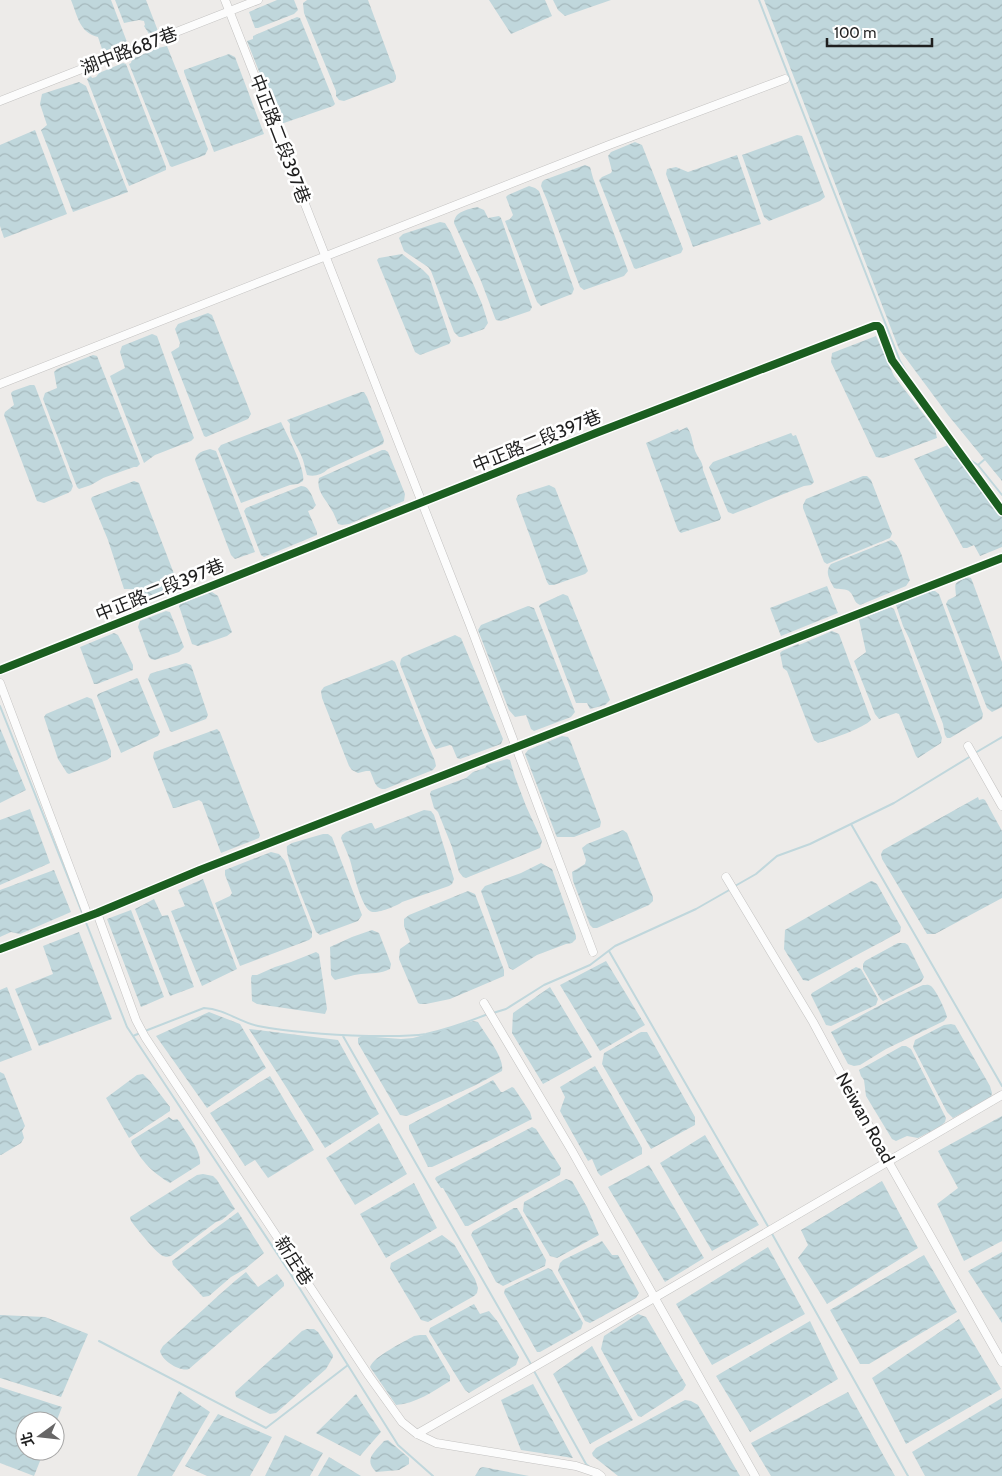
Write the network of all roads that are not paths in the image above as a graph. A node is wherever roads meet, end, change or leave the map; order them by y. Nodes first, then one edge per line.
1 (225, 0) edge
2 (258, 0) edge
3 (230, 12) junction
4 (785, 79) dead end
5 (0, 101) edge
6 (325, 256) junction
7 (0, 384) edge
8 (422, 502) junction
9 (1002, 511) edge
10 (1002, 558) edge
11 (0, 670) edge
12 (0, 683) edge
13 (968, 746) dead end
14 (516, 747) junction
15 (1002, 806) edge
16 (726, 877) dead end
17 (97, 913) junction
18 (88, 916) junction
19 (0, 950) edge
20 (593, 952) dead end
21 (484, 1003) dead end
22 (1002, 1095) edge
23 (888, 1160) junction
24 (654, 1298) junction
25 (1002, 1362) edge
26 (417, 1434) junction
27 (601, 1476) edge
28 (755, 1476) edge

1 - 3 street, 中正路二段397巷
2 - 3 street, 湖中路687巷
3 - 5 street, 湖中路687巷
3 - 6 street, 中正路二段397巷
4 - 6 street
6 - 7 street
6 - 8 street, 中正路二段397巷
8 - 9 street, 中正路二段397巷
8 - 11 street, 中正路二段397巷
8 - 14 street, 中正路二段397巷
10 - 14 street
12 - 18 street
13 - 15 street
14 - 17 street
14 - 20 street, 中正路二段397巷
16 - 23 street, Neiwan Road
17 - 18 street
17 - 26 street, 新庄巷
18 - 19 street
21 - 24 street
22 - 23 street
23 - 24 street
23 - 25 street, Neiwan Road
24 - 26 street
24 - 28 street
26 - 27 street, 新庄巷

